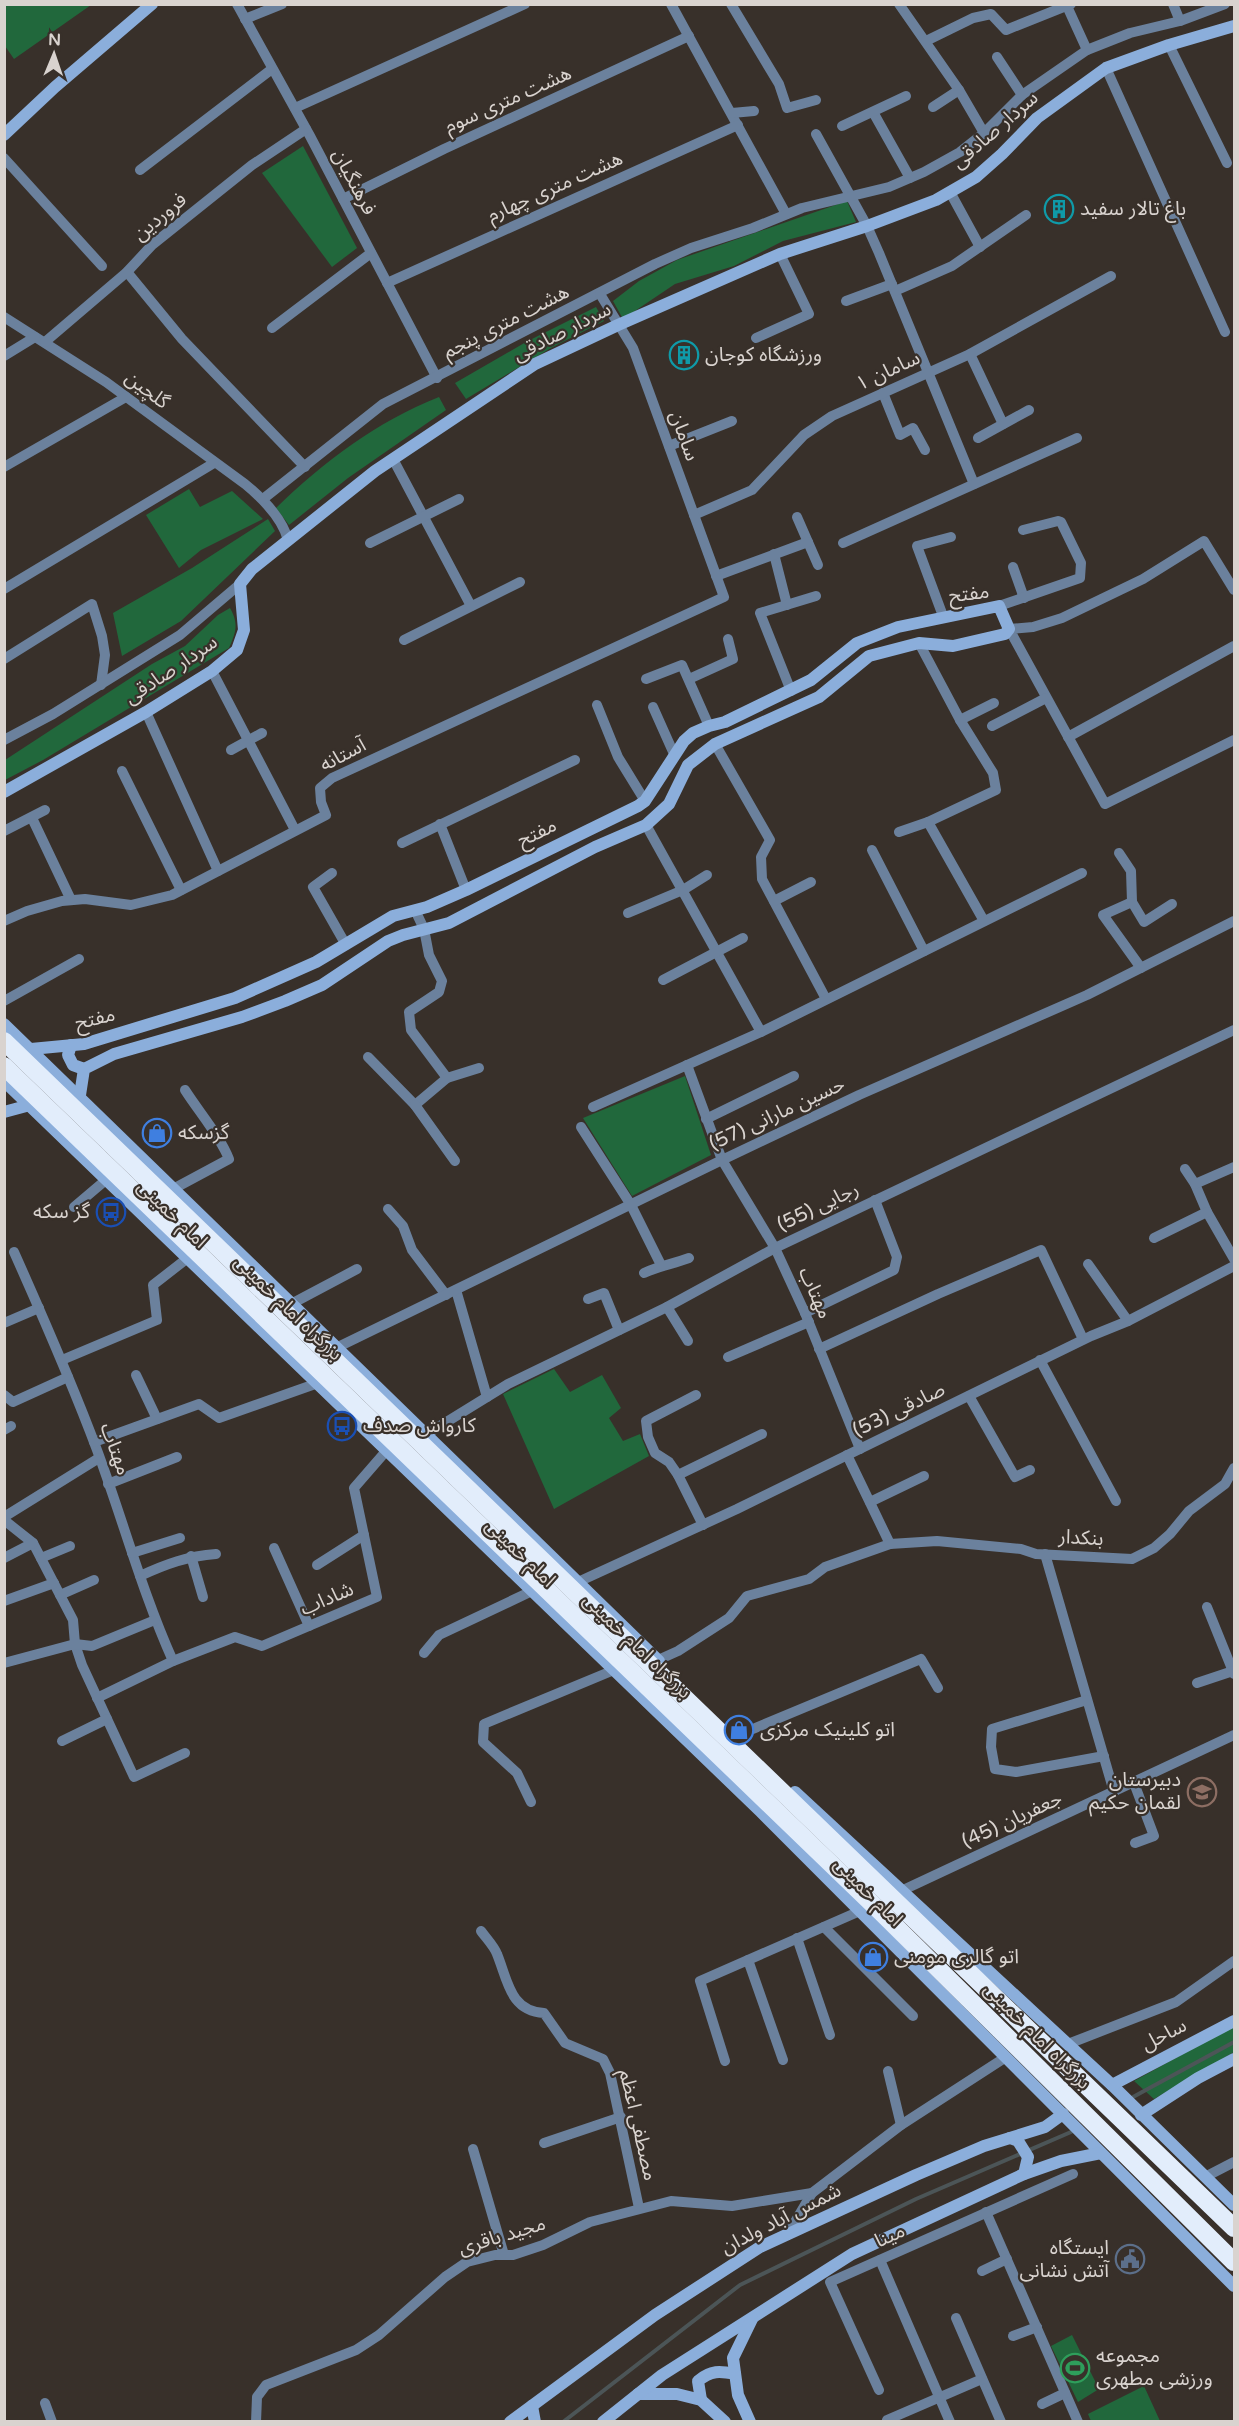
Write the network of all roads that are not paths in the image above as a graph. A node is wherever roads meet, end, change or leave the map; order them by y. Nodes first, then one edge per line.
1 (152, 4) edge
2 (237, 4) edge
3 (282, 4) edge
4 (525, 4) edge
5 (671, 4) edge
6 (899, 4) edge
7 (1173, 4) edge
8 (1225, 4) edge
9 (732, 5) edge
10 (1068, 5) edge
11 (245, 19) junction
12 (1180, 21) junction
13 (1234, 27) edge
14 (689, 36) junction
15 (926, 41) junction
16 (1169, 45) junction
17 (1087, 50) junction
18 (997, 57) dead end
19 (1106, 68) junction
20 (272, 69) junction
21 (959, 90) junction
22 (1022, 95) junction
23 (906, 96) dead end
24 (816, 100) dead end
25 (933, 107) dead end
26 (295, 108) junction
27 (754, 111) dead end
28 (873, 112) junction
29 (732, 113) junction
30 (738, 124) junction
31 (842, 126) dead end
32 (306, 129) junction
33 (984, 133) junction
34 (816, 134) dead end
35 (4, 135) edge
36 (4, 158) edge
37 (1227, 164) dead end
38 (140, 170) dead end
39 (910, 178) junction
40 (950, 192) junction
41 (849, 196) junction
42 (343, 199) junction
43 (786, 214) junction
44 (1026, 215) dead end
45 (867, 226) junction
46 (980, 247) junction
47 (371, 253) junction
48 (780, 254) junction
49 (102, 266) dead end
50 (127, 272) junction
51 (1111, 276) dead end
52 (387, 283) junction
53 (893, 287) junction
54 (600, 294) junction
55 (846, 302) dead end
56 (4, 317) edge
57 (618, 325) junction
58 (272, 328) dead end
59 (1226, 332) dead end
60 (34, 337) junction
61 (756, 338) dead end
62 (45, 342) junction
63 (970, 354) junction
64 (4, 356) edge
65 (927, 372) junction
66 (436, 378) junction
67 (883, 393) junction
68 (126, 397) junction
69 (1029, 410) dead end
70 (732, 421) dead end
71 (1003, 424) junction
72 (978, 438) dead end
73 (1077, 438) dead end
74 (669, 446) junction
75 (925, 450) dead end
76 (393, 459) junction
77 (214, 463) junction
78 (4, 467) edge
79 (305, 467) junction
80 (974, 484) junction
81 (263, 499) junction
82 (459, 499) dead end
83 (694, 515) junction
84 (424, 517) junction
85 (797, 518) dead end
86 (1023, 530) dead end
87 (951, 537) dead end
88 (288, 540) junction
89 (808, 542) junction
90 (370, 543) dead end
91 (843, 543) dead end
92 (774, 555) junction
93 (818, 564) dead end
94 (1013, 567) dead end
95 (716, 576) junction
96 (520, 582) dead end
97 (240, 584) junction
98 (4, 589) edge
99 (1234, 590) edge
100 (816, 596) dead end
101 (724, 597) joint
102 (1023, 598) junction
103 (787, 605) junction
104 (471, 606) junction
105 (999, 606) junction
106 (943, 616) junction
107 (1010, 629) junction
108 (728, 639) dead end
109 (404, 640) dead end
110 (919, 643) junction
111 (1234, 646) edge
112 (4, 659) edge
113 (212, 671) junction
114 (646, 679) dead end
115 (688, 680) junction
116 (101, 685) junction
117 (791, 691) junction
118 (1046, 698) junction
119 (994, 703) dead end
120 (597, 705) dead end
121 (653, 707) dead end
122 (146, 712) junction
123 (960, 720) junction
124 (709, 726) junction
125 (992, 726) dead end
126 (262, 733) dead end
127 (1068, 737) junction
128 (4, 740) edge
129 (248, 740) junction
130 (1234, 740) edge
131 (715, 744) junction
132 (231, 750) dead end
133 (674, 754) junction
134 (575, 760) dead end
135 (122, 771) dead end
136 (4, 792) edge
137 (645, 801) junction
138 (45, 810) dead end
139 (32, 818) junction
140 (928, 822) junction
141 (440, 824) junction
142 (646, 825) junction
143 (295, 830) junction
144 (4, 831) edge
145 (899, 832) dead end
146 (402, 843) dead end
147 (872, 850) dead end
148 (1119, 853) dead end
149 (218, 871) junction
150 (332, 873) dead end
151 (1082, 873) dead end
152 (707, 874) dead end
153 (811, 882) dead end
154 (181, 890) junction
155 (466, 890) junction
156 (683, 890) junction
157 (71, 900) junction
158 (774, 901) junction
159 (1132, 902) junction
160 (1172, 904) dead end
161 (415, 910) junction
162 (628, 913) dead end
163 (4, 921) edge
164 (984, 921) junction
165 (1234, 921) edge
166 (424, 929) junction
167 (743, 938) dead end
168 (346, 945) junction
169 (715, 951) junction
170 (924, 951) junction
171 (80, 959) dead end
172 (1141, 968) junction
173 (663, 980) dead end
174 (826, 999) junction
175 (4, 1001) edge
176 (4, 1024) edge
177 (1234, 1030) edge
178 (761, 1032) junction
179 (4, 1041) edge
180 (72, 1045) junction
181 (31, 1048) junction
182 (368, 1057) dead end
183 (687, 1065) junction
184 (4, 1066) edge
185 (479, 1068) dead end
186 (84, 1069) junction
187 (794, 1076) dead end
188 (447, 1078) junction
189 (4, 1081) edge
190 (185, 1090) dead end
191 (80, 1095) junction
192 (30, 1105) junction
193 (415, 1105) junction
194 (593, 1107) dead end
195 (4, 1112) edge
196 (706, 1119) junction
197 (581, 1127) dead end
198 (722, 1160) junction
199 (455, 1161) dead end
200 (1234, 1167) edge
201 (1185, 1169) dead end
202 (107, 1179) junction
203 (1194, 1184) junction
204 (175, 1188) junction
205 (875, 1200) junction
206 (631, 1204) junction
207 (74, 1207) dead end
208 (388, 1209) dead end
209 (1207, 1212) junction
210 (1154, 1238) dead end
211 (775, 1248) junction
212 (14, 1252) dead end
213 (189, 1257) junction
214 (689, 1258) dead end
215 (1234, 1259) edge
216 (1088, 1264) dead end
217 (661, 1265) junction
218 (1234, 1266) edge
219 (357, 1269) dead end
220 (644, 1273) dead end
221 (451, 1292) junction
222 (588, 1299) dead end
223 (293, 1303) junction
224 (668, 1307) junction
225 (39, 1308) junction
226 (807, 1318) junction
227 (1128, 1321) junction
228 (4, 1323) edge
229 (619, 1330) junction
230 (1083, 1339) junction
231 (688, 1341) dead end
232 (338, 1347) junction
233 (819, 1349) junction
234 (728, 1357) dead end
235 (62, 1360) junction
236 (1040, 1360) junction
237 (136, 1374) dead end
238 (68, 1377) junction
239 (318, 1383) junction
240 (4, 1395) edge
241 (696, 1395) dead end
242 (969, 1395) junction
243 (487, 1397) junction
244 (157, 1419) junction
245 (427, 1434) junction
246 (762, 1434) dead end
247 (94, 1442) junction
248 (860, 1449) junction
249 (387, 1450) junction
250 (847, 1455) junction
251 (177, 1457) dead end
252 (99, 1458) junction
253 (1234, 1468) edge
254 (1030, 1470) dead end
255 (678, 1475) junction
256 (924, 1476) dead end
257 (108, 1484) junction
258 (1116, 1501) dead end
259 (870, 1502) junction
260 (4, 1518) edge
261 (703, 1525) junction
262 (364, 1535) junction
263 (180, 1538) dead end
264 (33, 1543) junction
265 (890, 1544) junction
266 (70, 1546) dead end
267 (274, 1548) dead end
268 (132, 1553) junction
269 (216, 1554) dead end
270 (1046, 1554) junction
271 (191, 1556) junction
272 (4, 1558) edge
273 (41, 1558) junction
274 (317, 1566) dead end
275 (140, 1576) junction
276 (94, 1580) dead end
277 (578, 1582) junction
278 (54, 1583) junction
279 (532, 1591) junction
280 (60, 1595) junction
281 (203, 1597) dead end
282 (4, 1601) edge
283 (1207, 1607) dead end
284 (154, 1620) junction
285 (309, 1626) junction
286 (75, 1644) junction
287 (424, 1653) dead end
288 (658, 1660) junction
289 (173, 1661) junction
290 (4, 1663) edge
291 (614, 1670) junction
292 (1234, 1672) edge
293 (1197, 1683) dead end
294 (938, 1688) dead end
295 (97, 1698) junction
296 (1087, 1700) junction
297 (107, 1719) junction
298 (1234, 1735) edge
299 (736, 1736) junction
300 (62, 1741) dead end
301 (185, 1753) dead end
302 (1104, 1756) junction
303 (1134, 1783) junction
304 (1114, 1792) junction
305 (531, 1802) dead end
306 (820, 1816) junction
307 (790, 1842) junction
308 (1135, 1843) dead end
309 (901, 1891) junction
310 (860, 1911) junction
311 (824, 1927) junction
312 (481, 1931) dead end
313 (797, 1938) junction
314 (748, 1960) junction
315 (1234, 1960) edge
316 (913, 2016) dead end
317 (1234, 2021) edge
318 (830, 2035) dead end
319 (1068, 2044) junction
320 (1006, 2057) junction
321 (1234, 2059) edge
322 (783, 2060) dead end
323 (725, 2061) dead end
324 (888, 2071) dead end
325 (1112, 2085) junction
326 (1063, 2114) junction
327 (1141, 2115) junction
328 (621, 2117) junction
329 (900, 2125) junction
330 (1010, 2138) junction
331 (544, 2143) dead end
332 (473, 2149) dead end
333 (1101, 2153) junction
334 (1234, 2162) edge
335 (1024, 2174) junction
336 (1073, 2174) dead end
337 (1205, 2177) junction
338 (1219, 2191) junction
339 (812, 2193) junction
340 (1234, 2205) edge
341 (639, 2208) junction
342 (986, 2212) junction
343 (1234, 2212) edge
344 (1234, 2228) edge
345 (789, 2232) junction
346 (1180, 2232) junction
347 (1199, 2250) junction
348 (504, 2255) junction
349 (1007, 2259) junction
350 (880, 2260) junction
351 (1234, 2262) edge
352 (982, 2271) dead end
353 (1234, 2286) edge
354 (753, 2317) junction
355 (956, 2318) dead end
356 (1037, 2327) junction
357 (1013, 2336) dead end
358 (735, 2374) junction
359 (982, 2379) junction
360 (879, 2390) dead end
361 (1065, 2393) junction
362 (638, 2394) junction
363 (939, 2396) junction
364 (700, 2400) junction
365 (45, 2403) dead end
366 (1042, 2404) dead end
367 (532, 2406) junction
368 (52, 2421) edge
369 (256, 2421) edge
370 (510, 2421) edge
371 (535, 2421) edge
372 (603, 2421) edge
373 (725, 2421) edge
374 (750, 2421) edge
375 (887, 2421) edge
376 (950, 2421) edge
377 (1001, 2421) edge
378 (1078, 2421) edge

1 - 35 main road
2 - 11 street, فرهنگیان
3 - 11 street
4 - 26 street
5 - 14 street
6 - 15 street
7 - 12 street
8 - 12 street, هشت متری پنجم
9 - 24 street
10 - 15 street
10 - 17 street
11 - 20 street, فرهنگیان
12 - 17 street, هشت متری پنجم
13 - 16 main road, سردار صادقی
14 - 29 street
14 - 42 street, هشت متری سوم
15 - 21 street
16 - 19 main road, سردار صادقی
16 - 37 street
17 - 22 street, هشت متری پنجم
18 - 22 street
19 - 40 main road, سردار صادقی
19 - 59 street
20 - 26 street, فرهنگیان
20 - 38 street
21 - 25 street
21 - 33 street
22 - 33 street, هشت متری پنجم
23 - 28 street
26 - 32 street, فرهنگیان
27 - 29 street
28 - 31 street
28 - 39 street
29 - 30 street
30 - 43 street
30 - 52 street, هشت متری چهارم
32 - 42 street, فرهنگیان
32 - 50 street, فروردین
33 - 39 street, هشت متری پنجم
34 - 41 street
36 - 49 street
39 - 41 street, هشت متری پنجم
40 - 45 main road, سردار صادقی
40 - 46 street
41 - 43 street, هشت متری پنجم
41 - 45 street
42 - 47 street, فرهنگیان
43 - 54 street, هشت متری پنجم
44 - 46 street
45 - 48 main road, سردار صادقی
45 - 53 street
46 - 53 street
47 - 52 street, فرهنگیان
47 - 58 street
48 - 57 main road, سردار صادقی
48 - 61 street
50 - 62 street, فروردین
50 - 79 street
51 - 63 street, سامان ۱
52 - 66 street, فرهنگیان
53 - 55 street
53 - 65 street
54 - 57 street, سامان
54 - 66 street, هشت متری پنجم
56 - 60 street, گلچین
57 - 74 street, سامان
57 - 76 main road, سردار صادقی
60 - 62 street, گلچین
60 - 64 street
62 - 68 street, گلچین
63 - 65 street, سامان ۱
63 - 71 street
65 - 67 street, سامان ۱
65 - 80 street
66 - 79 street, هشت متری پنجم
67 - 75 street
67 - 83 street, سامان ۱
68 - 77 street, گلچین
68 - 78 street
69 - 71 street
70 - 74 street
71 - 72 street
73 - 80 street
74 - 83 street, سامان
76 - 84 street
76 - 88 main road, سردار صادقی
77 - 81 street, گلچین
77 - 98 street
79 - 81 street, هشت متری پنجم
80 - 91 street
81 - 88 street, گلچین
82 - 84 street
83 - 95 street, سامان
84 - 90 street
84 - 104 street
85 - 89 street
86 - 102 street
87 - 106 street
88 - 97 main road, سردار صادقی
89 - 92 street
89 - 93 street
92 - 95 street
92 - 103 street
94 - 102 street
95 - 101 street, سامان
96 - 104 street
97 - 113 main road, سردار صادقی
97 - 116 street
99 - 107 street, مفتح
100 - 103 street
101 - 143 street, آستانه
102 - 105 street
103 - 117 street
104 - 109 street
105 - 106 main road, مفتح
105 - 107 main road, مفتح
106 - 117 main road, مفتح
107 - 110 main road, مفتح
107 - 118 street
108 - 115 street
110 - 123 street
110 - 131 main road, مفتح
111 - 127 street
112 - 116 street
113 - 122 main road, سردار صادقی
113 - 129 street
114 - 115 street
115 - 124 street
116 - 128 street
117 - 124 main road, مفتح
118 - 125 street
118 - 127 street
119 - 123 street
120 - 137 street
121 - 133 street
122 - 136 main road, سردار صادقی
122 - 149 street
123 - 140 street
124 - 133 main road, مفتح
126 - 129 street
127 - 130 street
129 - 132 street
129 - 143 street
131 - 142 main road, مفتح
131 - 158 street
133 - 137 main road, مفتح
134 - 141 street
135 - 154 street
137 - 155 main road, مفتح
138 - 139 street
139 - 144 street
139 - 157 street
140 - 145 street
140 - 164 street
141 - 146 street
141 - 155 street
142 - 156 street
142 - 166 main road, مفتح
143 - 149 street, آستانه
147 - 170 street
148 - 159 street
149 - 154 street, آستانه
150 - 168 street
151 - 164 street
152 - 156 street
153 - 158 street
154 - 157 street, آستانه
155 - 161 main road, مفتح
156 - 162 street
156 - 169 street
157 - 163 street, آستانه
158 - 174 street
159 - 160 street
159 - 172 street
161 - 166 street
161 - 168 main road, مفتح
164 - 170 street
165 - 172 street, حسین مارانی (57)
166 - 186 main road, مفتح
166 - 188 street
167 - 169 street
168 - 180 main road, مفتح
169 - 173 street
169 - 178 street
170 - 174 street
171 - 175 street
172 - 198 street, حسین مارانی (57)
174 - 178 street
176 - 181 main road, امام خمینی
177 - 205 street, رجایی (55)
178 - 183 street
179 - 344 highway, بزرگراه امام خمینی, bridge
180 - 181 main road, مفتح
180 - 186 main road
181 - 191 main road, امام خمینی
182 - 193 street
183 - 194 street
183 - 196 street, مهتاب
184 - 351 highway, بزرگراه امام خمینی, bridge
185 - 188 street
186 - 191 main road
187 - 196 street
188 - 193 street
189 - 192 main road, امام خمینی
190 - 204 street
191 - 204 main road, امام خمینی
192 - 195 main road
192 - 202 main road, امام خمینی
193 - 199 street
196 - 198 street, مهتاب
197 - 206 street
198 - 206 street, حسین مارانی (57)
198 - 211 street, مهتاب
200 - 203 street
201 - 203 street
202 - 207 street
202 - 213 main road, امام خمینی
203 - 209 street
204 - 223 main road, امام خمینی
205 - 211 street, رجایی (55)
205 - 226 street
206 - 217 street
206 - 221 street, حسین مارانی (57)
208 - 221 street
209 - 210 street
209 - 215 street
211 - 224 street, رجایی (55)
211 - 226 street, مهتاب
212 - 225 street, مهتاب
213 - 235 street
213 - 239 main road, امام خمینی
214 - 217 street
216 - 227 street
217 - 220 street
218 - 227 street, صادقی (53)
219 - 223 street
221 - 232 street, حسین مارانی (57)
221 - 243 street
222 - 229 street
223 - 232 main road, امام خمینی
224 - 229 street, رجایی (55)
224 - 231 street
225 - 228 street
225 - 235 street, مهتاب
226 - 233 street, مهتاب
226 - 234 street
227 - 230 street, صادقی (53)
229 - 243 street, رجایی (55)
230 - 233 street
230 - 236 street, صادقی (53)
232 - 245 main road, امام خمینی
233 - 248 street, مهتاب
235 - 238 street, مهتاب
236 - 242 street, صادقی (53)
236 - 258 street
237 - 244 street
238 - 240 street
238 - 247 street, مهتاب
239 - 244 street
239 - 249 main road, امام خمینی
241 - 255 street
242 - 248 street, صادقی (53)
242 - 254 street
243 - 245 street, رجایی (55)
244 - 247 street
245 - 277 main road, امام خمینی
246 - 255 street
247 - 252 street, مهتاب
248 - 250 street, صادقی (53)
249 - 262 street, شاداب
249 - 279 main road, امام خمینی
250 - 259 street
250 - 261 street, صادقی (53)
251 - 257 street
252 - 257 street, مهتاب
252 - 260 street
253 - 270 street, بنکدار
255 - 261 street
256 - 259 street
257 - 268 street, مهتاب
259 - 265 street
260 - 264 street
261 - 277 street, صادقی (53)
262 - 274 street
262 - 285 street, شاداب
263 - 268 street
264 - 272 street
264 - 273 street
265 - 270 street, بنکدار
265 - 288 street, بنکدار
266 - 273 street
267 - 285 street
268 - 275 street, مهتاب
269 - 271 street
270 - 296 street
271 - 275 street
271 - 281 street
273 - 278 street
275 - 284 street, مهتاب
276 - 280 street
277 - 288 main road, امام خمینی
278 - 280 street
278 - 282 street
279 - 287 street
279 - 291 main road, امام خمینی
280 - 286 street
283 - 292 street
284 - 286 street
284 - 289 street, مهتاب
285 - 289 street, شاداب
286 - 290 street
286 - 295 street
288 - 299 main road, امام خمینی
289 - 295 street, شاداب
291 - 305 street
291 - 307 main road, امام خمینی
292 - 293 street
294 - 299 street
295 - 297 street
296 - 302 street
296 - 302 street
297 - 300 street
297 - 301 street
298 - 303 street, جعفریان (45)
299 - 306 main road, امام خمینی
302 - 304 street
303 - 304 street, جعفریان (45)
303 - 308 street
304 - 309 street, جعفریان (45)
306 - 307 main road
306 - 309 main road, امام خمینی
307 - 310 main road, امام خمینی
309 - 319 main road, امام خمینی
310 - 311 street
310 - 320 main road, امام خمینی
311 - 313 street
311 - 316 street
312 - 328 street, مصطفی اعظم
313 - 314 street
313 - 318 street
314 - 322 street
314 - 323 street
315 - 319 street
317 - 325 main road, ساحل
319 - 325 main road, امام خمینی
320 - 326 main road, امام خمینی
320 - 329 street
321 - 327 main road
324 - 329 street
325 - 327 main road, امام خمینی
326 - 330 main road, شمس آباد ولدان
326 - 333 main road, امام خمینی
327 - 337 main road, امام خمینی
328 - 331 street
328 - 341 street, مصطفی اعظم
329 - 339 street
330 - 335 main road
330 - 345 main road, شمس آباد ولدان
332 - 348 street
333 - 335 main road
333 - 346 main road, امام خمینی
334 - 337 street
335 - 354 main road
336 - 342 street, مینا
337 - 338 main road, امام خمینی
338 - 340 main road, امام خمینی
338 - 346 main road
339 - 341 street, مجید باقری
339 - 345 street
341 - 348 street, مجید باقری
342 - 349 street
342 - 350 street, مینا
343 - 347 main road
345 - 367 main road, شمس آباد ولدان
346 - 347 main road, امام خمینی
347 - 353 main road, امام خمینی
348 - 369 street, مجید باقری
349 - 352 street
349 - 356 street
350 - 360 street, مینا
350 - 363 street
354 - 358 main road
354 - 362 main road
355 - 359 street
356 - 357 street
356 - 361 street
358 - 364 main road
358 - 374 main road
359 - 363 street
359 - 377 street
361 - 366 street
361 - 378 street
362 - 364 main road
362 - 372 main road
363 - 375 street
363 - 376 street
364 - 373 main road
365 - 368 street
367 - 370 main road, شمس آباد ولدان
367 - 371 main road

